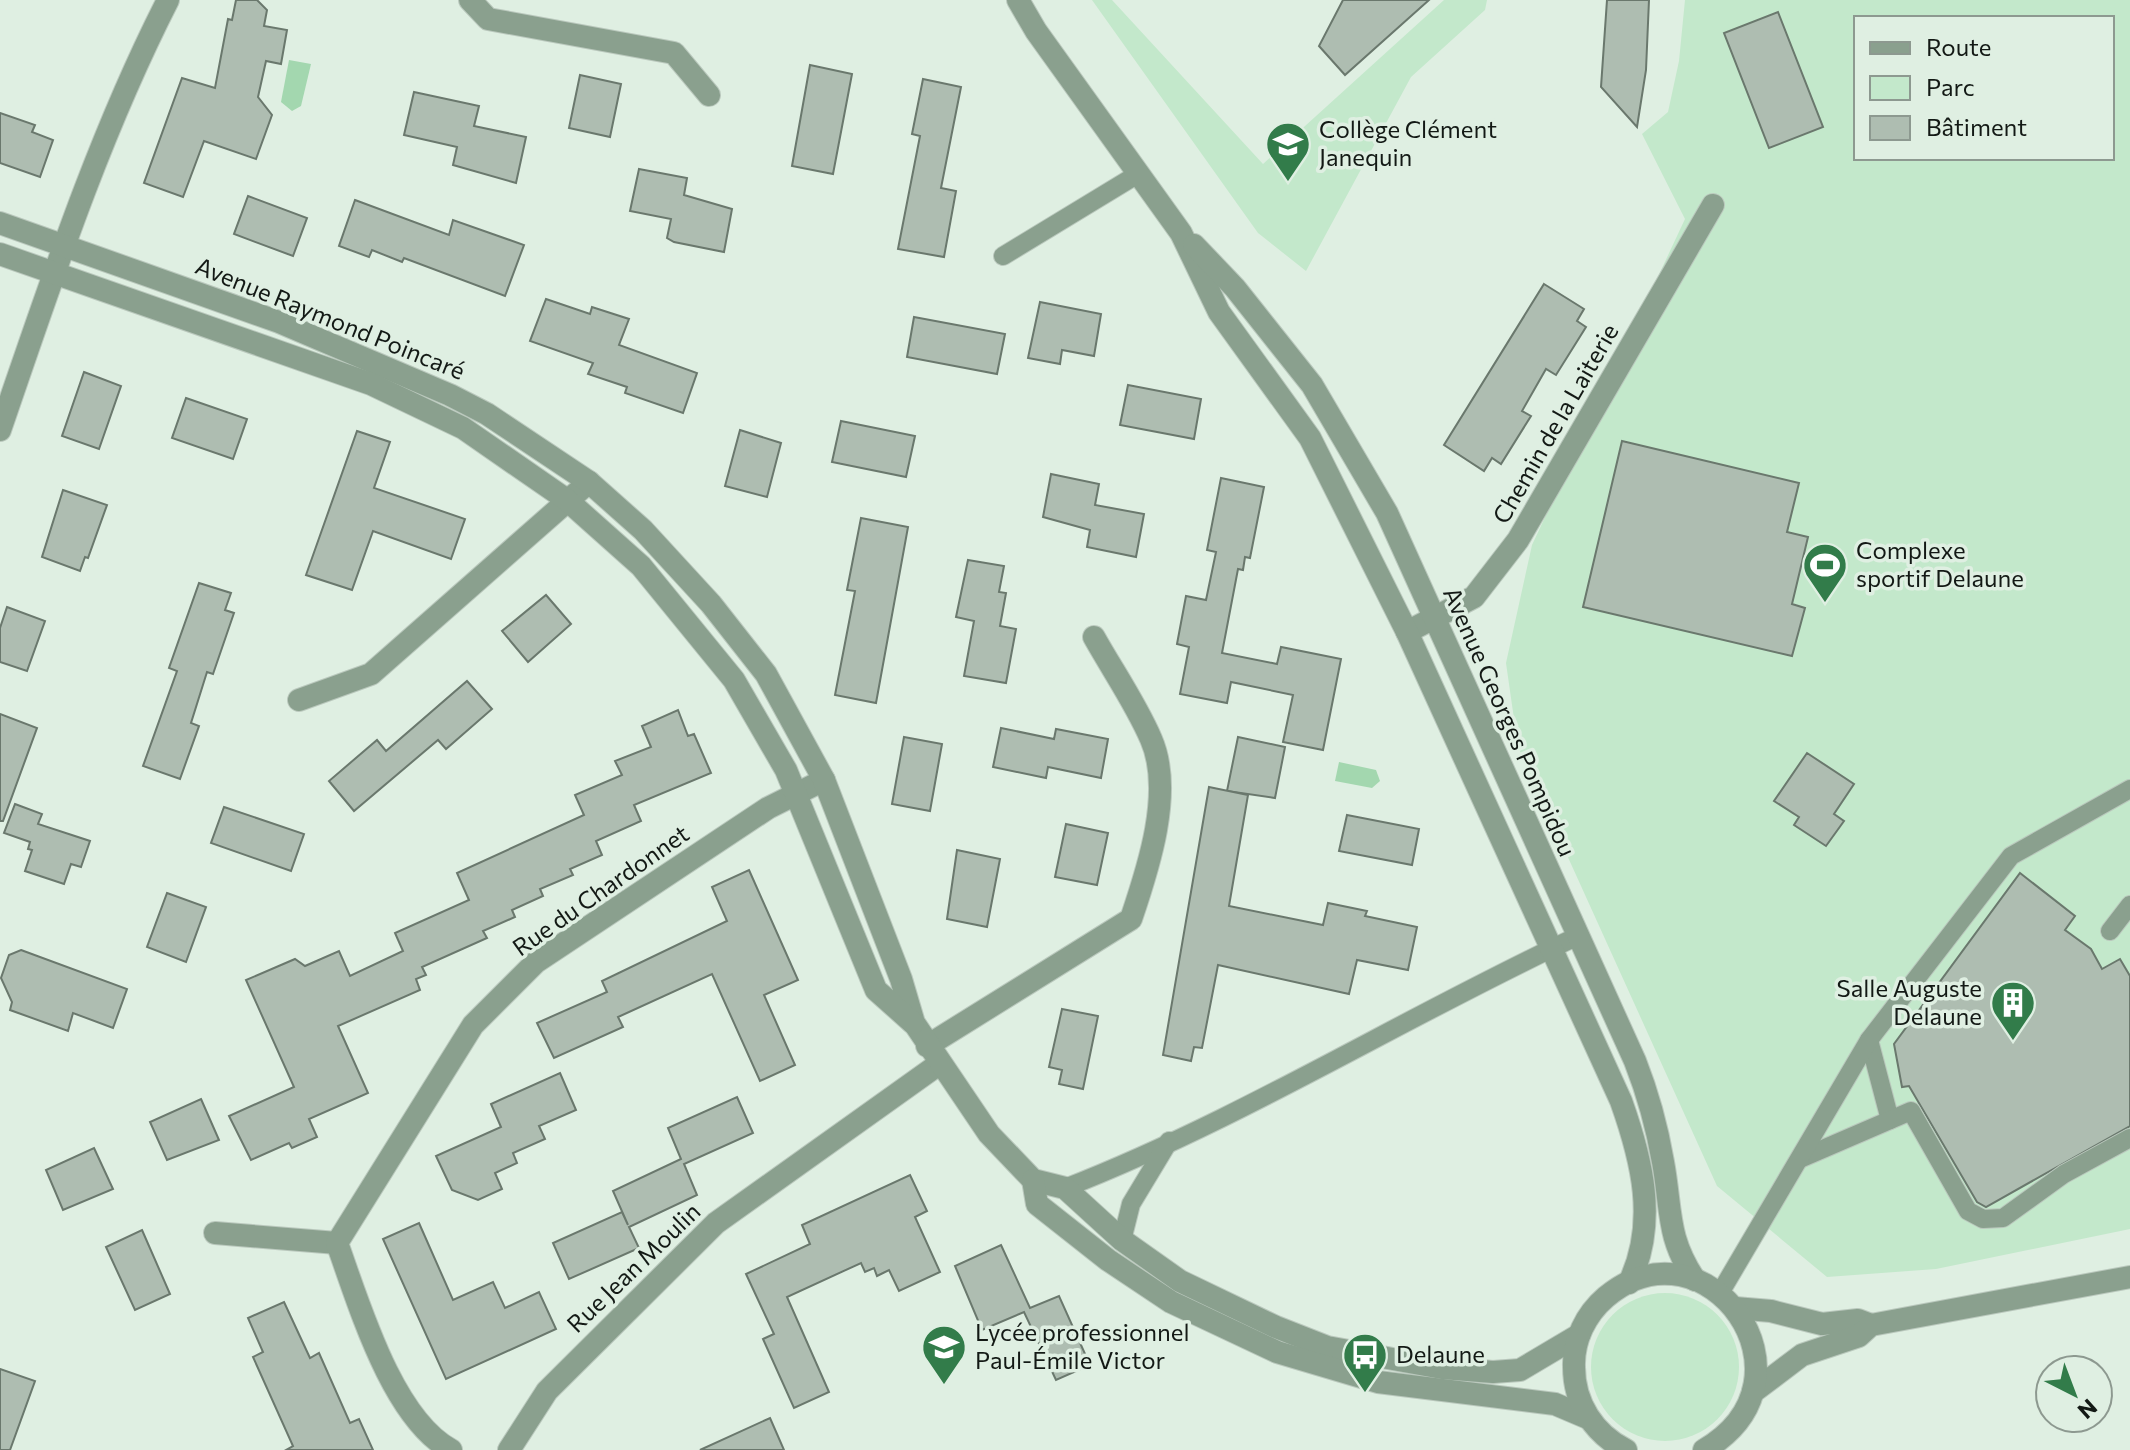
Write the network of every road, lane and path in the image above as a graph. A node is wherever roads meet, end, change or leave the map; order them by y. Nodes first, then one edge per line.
1 (168, 0) edge
2 (470, 0) edge
3 (1005, 0) edge
4 (1018, 0) edge
5 (1036, 31) junction
6 (709, 95) dead end
7 (1138, 174) junction
8 (1713, 205) dead end
9 (0, 223) edge
10 (1181, 233) junction
11 (64, 245) junction
12 (0, 254) edge
13 (1003, 256) dead end
14 (54, 273) junction
15 (0, 430) edge
16 (589, 482) junction
17 (567, 500) junction
18 (1433, 620) junction
19 (1407, 632) junction
20 (1094, 637) dead end
21 (299, 700) dead end
22 (824, 780) junction
23 (2130, 789) edge
24 (796, 794) junction
25 (2130, 905) edge
26 (2110, 931) dead end
27 (1578, 936) junction
28 (1552, 948) junction
29 (914, 1023) junction
30 (1869, 1040) junction
31 (933, 1055) junction
32 (1890, 1120) junction
33 (2130, 1138) edge
34 (1169, 1141) junction
35 (1802, 1158) junction
36 (1033, 1180) junction
37 (1065, 1188) junction
38 (215, 1233) dead end
39 (1122, 1240) junction
40 (337, 1243) junction
41 (2130, 1277) edge
42 (1695, 1280) junction
43 (1629, 1283) junction
44 (1728, 1301) junction
45 (1871, 1325) junction
46 (1579, 1335) junction
47 (1753, 1392) junction
48 (1599, 1434) edge
49 (451, 1450) edge
50 (509, 1450) edge
51 (1626, 1450) edge
52 (1704, 1450) edge

1 - 11 street
2 - 6 street
3 - 5 street, Avenue Georges Pompidou
4 - 5 street, Avenue Georges Pompidou
5 - 7 street, Avenue Georges Pompidou
7 - 10 street, Avenue Georges Pompidou
7 - 13 lane
8 - 18 street, Chemin de la Laiterie
9 - 11 street, Avenue Raymond Poincaré
10 - 18 street, Avenue Georges Pompidou
10 - 19 street, Avenue Georges Pompidou
11 - 14 street
11 - 16 street, Avenue Raymond Poincaré
12 - 14 street, Avenue Raymond Poincaré
14 - 15 street
14 - 17 street, Avenue Raymond Poincaré
16 - 17 street
16 - 22 street, Avenue Raymond Poincaré
17 - 21 street
17 - 24 street, Avenue Raymond Poincaré
18 - 19 street, Chemin de la Laiterie
18 - 27 street, Avenue Georges Pompidou
19 - 28 street, Avenue Georges Pompidou
20 - 31 street, Rue Jean Moulin
22 - 24 street, Rue du Chardonnet
22 - 29 street, Avenue Raymond Poincaré
23 - 30 lane
24 - 29 street, Avenue Raymond Poincaré
24 - 40 street, Rue du Chardonnet
25 - 26 lane
27 - 28 lane
27 - 42 street, Avenue Georges Pompidou
28 - 34 lane
28 - 43 street, Avenue Georges Pompidou
29 - 31 street, Avenue Raymond Poincaré
30 - 32 lane
30 - 35 lane
31 - 36 street, Avenue Raymond Poincaré
31 - 50 street, Rue Jean Moulin
32 - 33 lane
32 - 35 lane
34 - 37 lane
34 - 39 lane
35 - 44 lane
36 - 37 street
36 - 48 street, Avenue Raymond Poincaré
37 - 39 street
38 - 40 street
39 - 46 street
40 - 49 street
41 - 45 street
42 - 43 street
42 - 44 street
43 - 46 street
44 - 45 street
44 - 47 street
45 - 47 street
46 - 48 street
47 - 52 street
48 - 51 street, Avenue Raymond Poincaré

